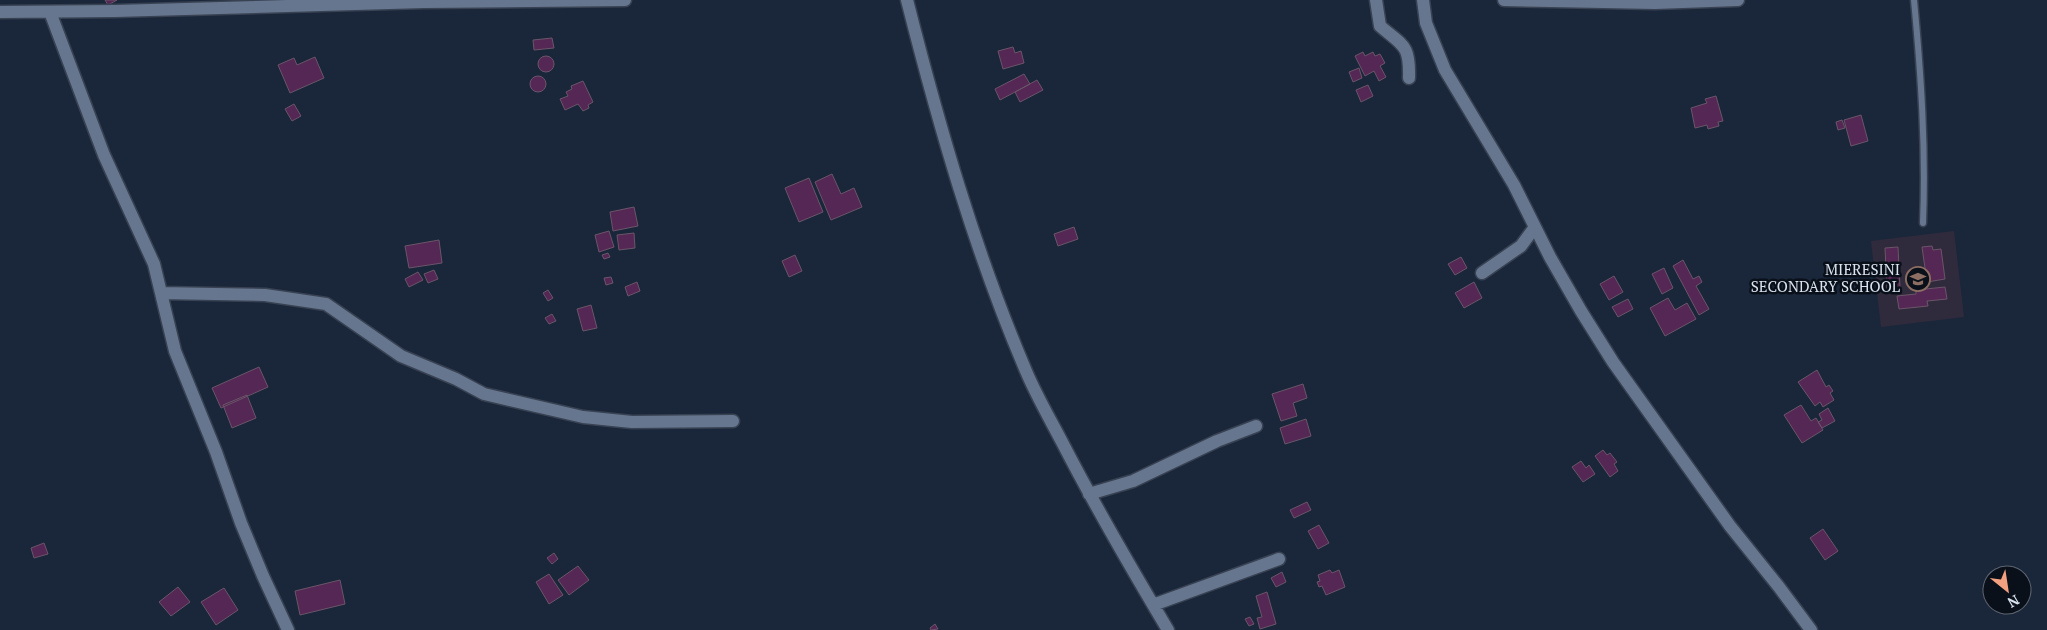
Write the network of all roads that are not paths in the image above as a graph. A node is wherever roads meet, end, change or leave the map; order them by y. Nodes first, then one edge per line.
1 (73, 0) edge
2 (625, 0) edge
3 (907, 0) edge
4 (1376, 0) edge
5 (1423, 0) edge
6 (1506, 0) edge
7 (1738, 0) edge
8 (1914, 0) edge
9 (0, 12) edge
10 (50, 12) junction
11 (67, 12) junction
12 (1409, 78) dead end
13 (1924, 223) dead end
14 (1535, 227) junction
15 (1482, 273) dead end
16 (162, 293) junction
17 (733, 421) dead end
18 (1256, 426) dead end
19 (1089, 494) junction
20 (1279, 559) dead end
21 (1153, 605) junction
22 (288, 630) edge
23 (1168, 630) edge
24 (1811, 630) edge

1 - 11 street
2 - 11 street
3 - 19 street
4 - 12 street
5 - 14 street
6 - 7 street
8 - 13 lane
9 - 10 street
10 - 11 street
10 - 16 street
14 - 15 street
14 - 24 street
16 - 17 street
16 - 22 street
18 - 19 street
19 - 21 street
20 - 21 street
21 - 23 street

